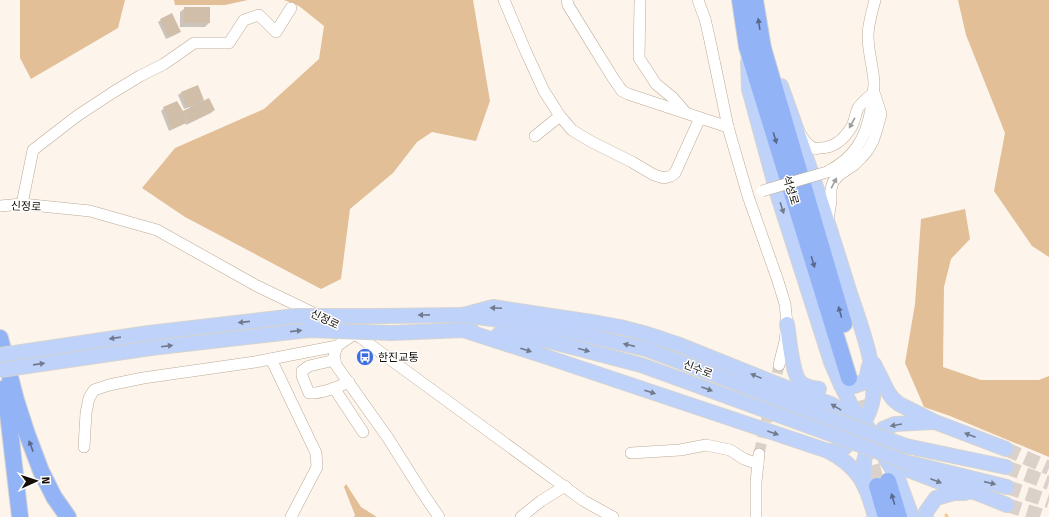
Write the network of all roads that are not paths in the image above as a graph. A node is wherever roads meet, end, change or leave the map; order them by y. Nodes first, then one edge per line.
1 (504, 0) edge
2 (567, 0) edge
3 (698, 0) edge
4 (740, 0) edge
5 (755, 0) edge
6 (876, 0) edge
7 (640, 3) dead end
8 (291, 8) dead end
9 (747, 47) junction
10 (763, 48) junction
11 (874, 92) junction
12 (686, 114) junction
13 (560, 116) junction
14 (700, 118) junction
15 (728, 128) junction
16 (797, 129) junction
17 (534, 136) dead end
18 (748, 196) junction
19 (22, 204) junction
20 (0, 206) edge
21 (828, 221) junction
22 (463, 315) junction
23 (787, 324) junction
24 (463, 330) junction
25 (354, 334) junction
26 (0, 338) edge
27 (337, 346) junction
28 (0, 348) edge
29 (0, 355) edge
30 (870, 358) junction
31 (271, 359) junction
32 (335, 360) junction
33 (831, 362) junction
34 (779, 365) tunnel mouth
35 (0, 370) edge
36 (850, 380) junction
37 (349, 382) junction
38 (334, 388) junction
39 (792, 390) junction
40 (819, 390) junction
41 (935, 422) junction
42 (862, 425) junction
43 (363, 432) dead end
44 (874, 440) junction
45 (84, 447) dead end
46 (1006, 449) tunnel mouth
47 (828, 451) junction
48 (631, 453) dead end
49 (1006, 467) tunnel mouth
50 (882, 482) junction
51 (565, 486) junction
52 (1007, 487) tunnel mouth
53 (977, 493) junction
54 (871, 503) junction
55 (1007, 505) tunnel mouth
56 (20, 517) edge
57 (68, 517) edge
58 (291, 517) edge
59 (440, 517) edge
60 (521, 517) edge
61 (613, 517) edge
62 (756, 517) edge
63 (875, 517) edge
64 (886, 517) edge
65 (899, 517) edge
66 (912, 517) edge
67 (926, 517) edge

1 - 13 street
2 - 12 street
3 - 15 street
4 - 9 highway, 석성로
10 -> 5 highway, 석성로
6 - 11 street
7 - 12 street
8 - 19 street
9 -> 33 main road
9 -> 36 highway, 석성로
10 - 16 main road
36 -> 10 highway, 석성로
11 -> 16 street
11 - 18 street, bridge
21 -> 11 street
12 - 14 street
13 - 14 street
13 - 17 street
14 - 15 street
15 - 18 street
16 - 21 main road
18 - 23 street
19 - 20 street, 신정로
19 - 25 street, 신정로
21 - 30 main road
22 -> 29 main road, 신수로, bridge
39 -> 22 main road
49 -> 22 main road, 신수로, bridge
23 - 34 street
23 - 40 main road
35 -> 24 main road, 신수로, bridge
24 -> 47 main road
24 -> 52 main road, 신수로, bridge
25 - 27 street
25 - 51 street, 신정로
57 -> 26 highway
27 - 31 street
27 - 32 street
28 - 56 highway
30 - 36 main road
30 - 41 main road
30 - 42 main road
31 - 45 street
31 - 58 street
32 - 37 street
32 - 38 street
33 - 36 main road
33 - 40 main road
36 - 42 main road
37 - 38 street
37 - 59 street
38 - 43 street
39 - 40 main road
42 -> 39 main road
41 -> 44 main road
46 -> 41 main road
42 - 44 main road
42 - 47 main road
44 - 50 main road
44 - 50 main road
44 -> 53 main road
47 - 50 main road
48 - 62 street
50 - 54 main road
50 - 54 main road
50 - 64 highway
65 -> 50 highway
50 - 66 main road
51 - 60 street
51 - 61 street, 신정로
53 - 55 main road
53 - 67 main road
54 - 63 main road

